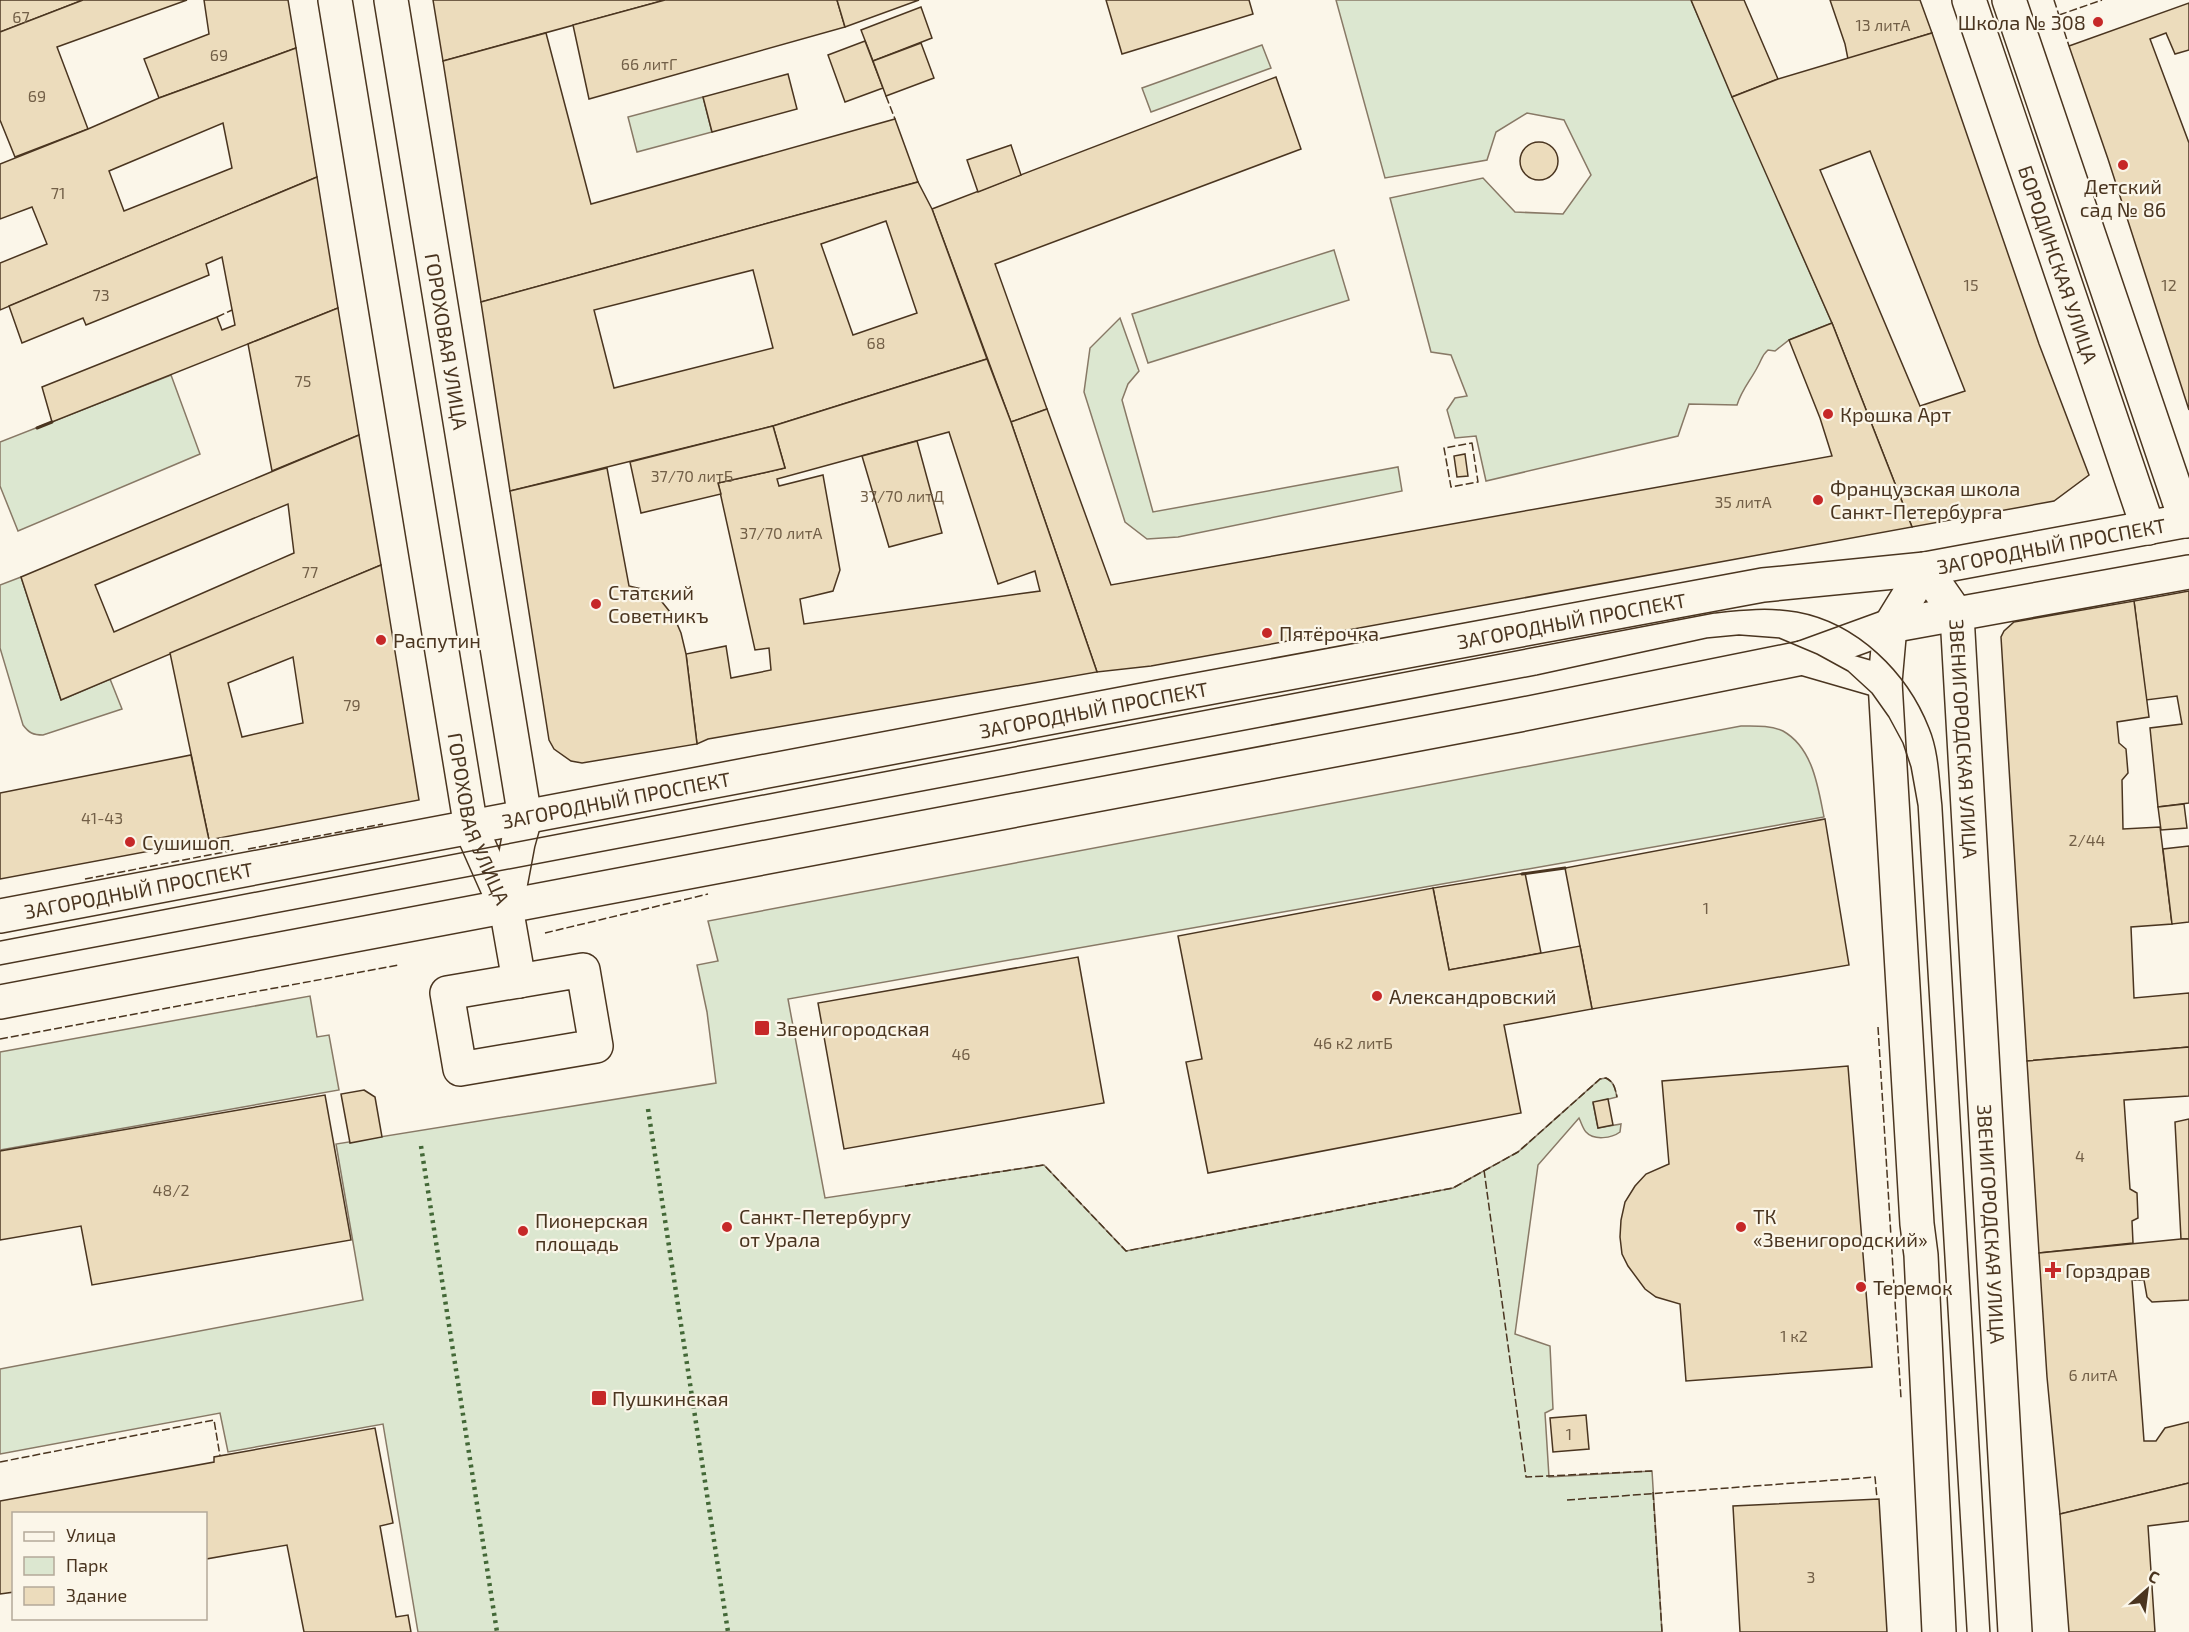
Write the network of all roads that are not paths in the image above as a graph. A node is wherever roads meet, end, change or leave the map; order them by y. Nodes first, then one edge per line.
1 (335, 0) edge
2 (391, 0) edge
3 (1970, 0) edge
4 (2009, 0) edge
5 (2187, 520) edge
6 (2148, 528) junction
7 (1925, 568) junction
8 (2189, 572) edge
9 (1957, 615) junction
10 (1890, 626) junction
11 (1802, 658) junction
12 (1885, 682) junction
13 (525, 818) junction
14 (471, 828) junction
15 (506, 907) junction
16 (0, 916) edge
17 (519, 981) junction
18 (0, 1002) edge
19 (1939, 1632) edge
20 (2015, 1632) edge

1 - 14 main road, ГОРОХОВАЯ УЛИЦА
2 - 13 main road, ГОРОХОВАЯ УЛИЦА
3 - 6 main road, БОРОДИНСКАЯ УЛИЦА
4 - 5 main road, БОРОДИНСКАЯ УЛИЦА
5 - 6 main road, ЗАГОРОДНЫЙ ПРОСПЕКТ
6 - 7 main road, ЗАГОРОДНЫЙ ПРОСПЕКТ
7 - 9 main road, ЗВЕНИГОРОДСКАЯ УЛИЦА
7 - 10 main road
7 - 13 main road, ЗАГОРОДНЫЙ ПРОСПЕКТ
8 - 9 main road
9 - 10 main road
9 - 20 main road, ЗВЕНИГОРОДСКАЯ УЛИЦА
10 - 11 main road
10 - 12 main road
11 - 12 main road
11 - 15 main road
12 - 19 main road
13 - 14 main road, ЗАГОРОДНЫЙ ПРОСПЕКТ
13 - 15 main road, ГОРОХОВАЯ УЛИЦА
14 - 15 main road, ГОРОХОВАЯ УЛИЦА
14 - 16 main road, ЗАГОРОДНЫЙ ПРОСПЕКТ
15 - 17 main road
15 - 18 main road
17 - 17 main road

